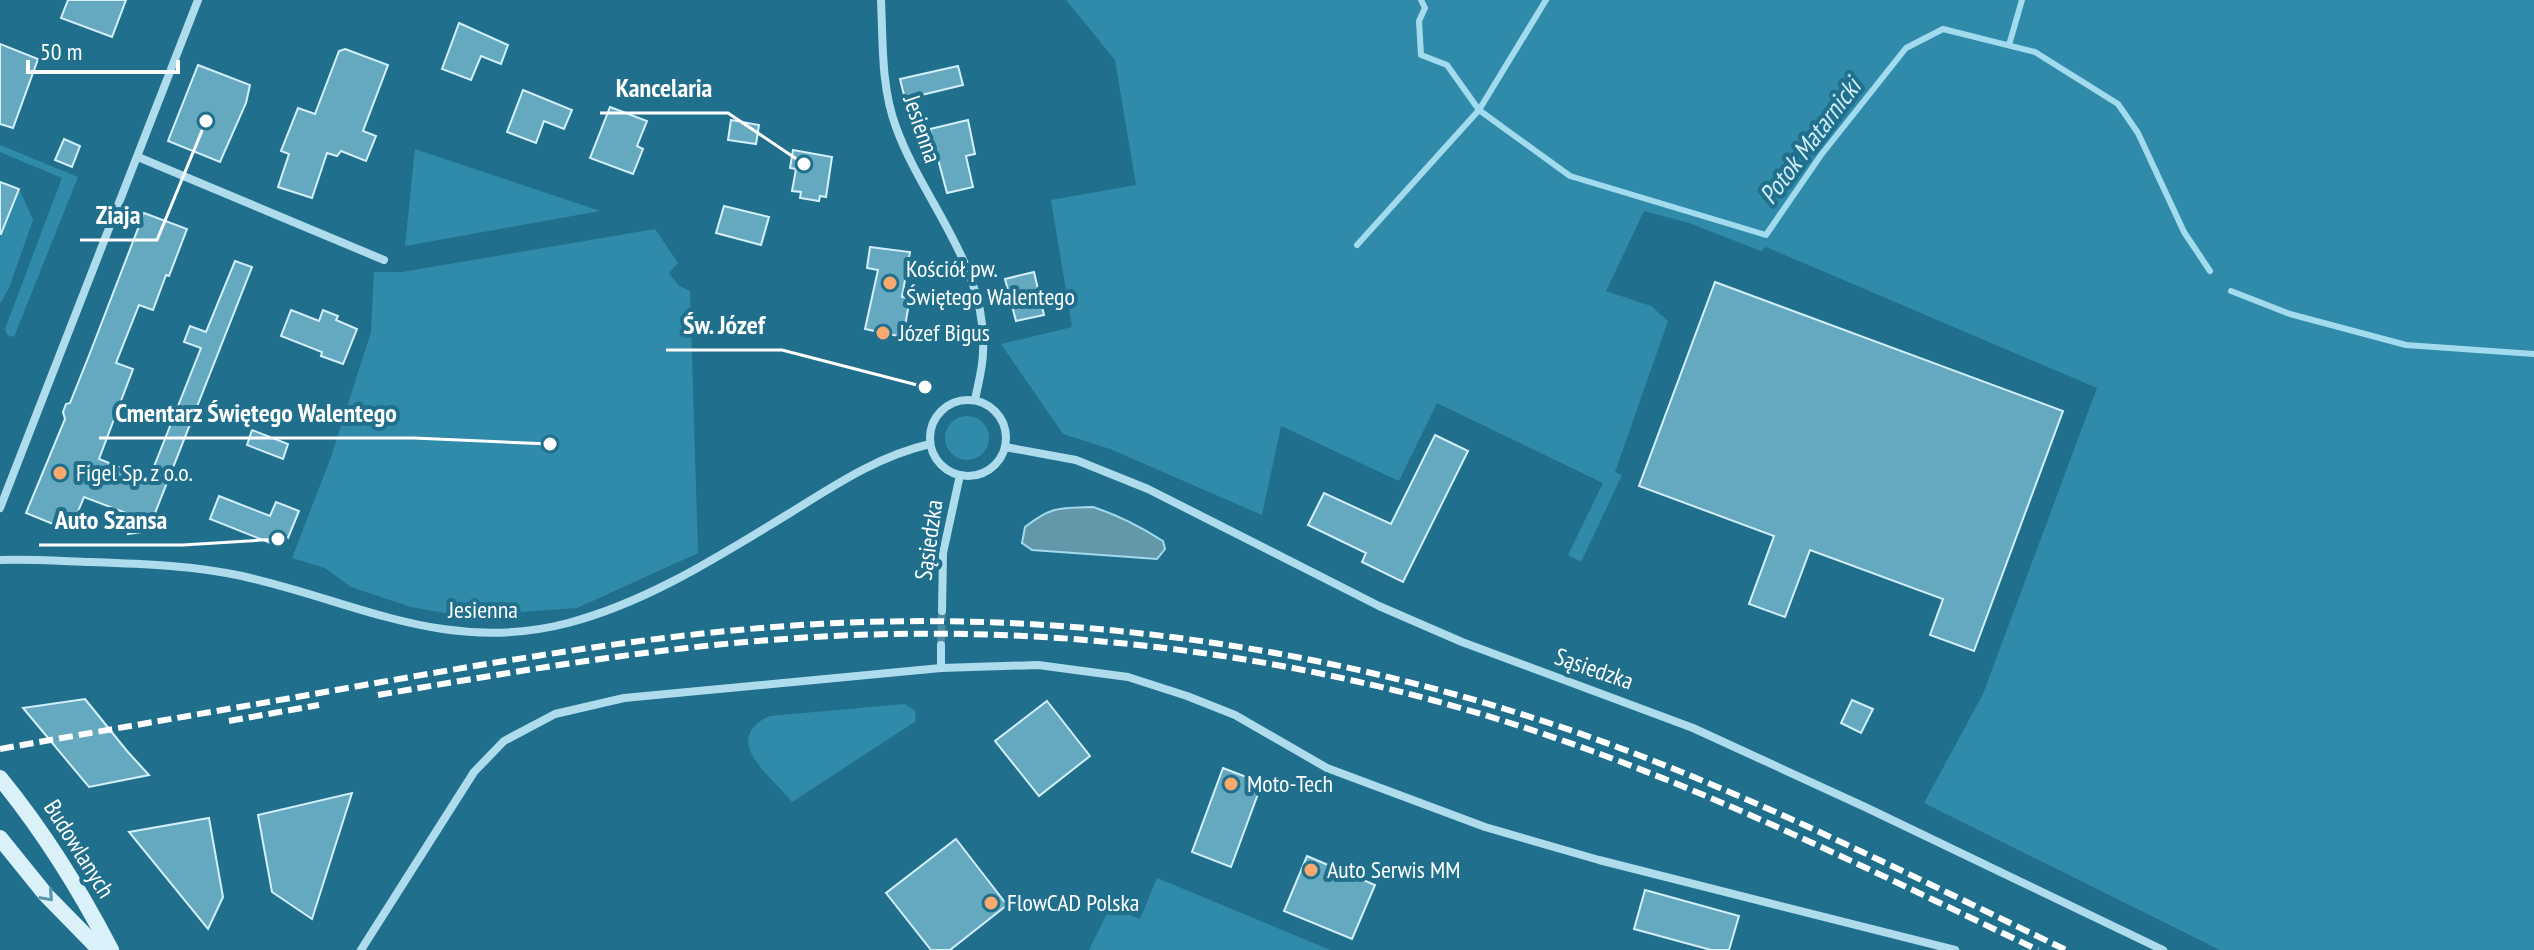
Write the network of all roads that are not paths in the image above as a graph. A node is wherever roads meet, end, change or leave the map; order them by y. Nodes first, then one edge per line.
1 (198, 0) edge
2 (881, 0) edge
3 (138, 157) junction
4 (384, 260) dead end
5 (975, 400) junction
6 (930, 444) junction
7 (1005, 447) junction
8 (960, 475) junction
9 (0, 508) edge
10 (0, 560) edge
11 (942, 611) tunnel mouth
12 (941, 645) tunnel mouth
13 (941, 668) junction
14 (3, 782) edge
15 (0, 838) edge
16 (100, 950) edge
17 (111, 950) edge
18 (361, 950) edge
19 (1955, 950) edge
20 (2163, 950) edge

1 - 3 street
2 - 5 street, Jesienna
3 - 4 street
3 - 9 street
5 - 6 street
5 - 7 street
6 - 8 street
6 - 10 street, Jesienna
7 - 8 street
7 - 20 street, Sąsiedzka
8 - 11 street, Sąsiedzka
12 - 13 street
13 - 18 street
13 - 19 street
14 - 17 main road, Budowlanych
15 -> 16 main road, Budowlanych

